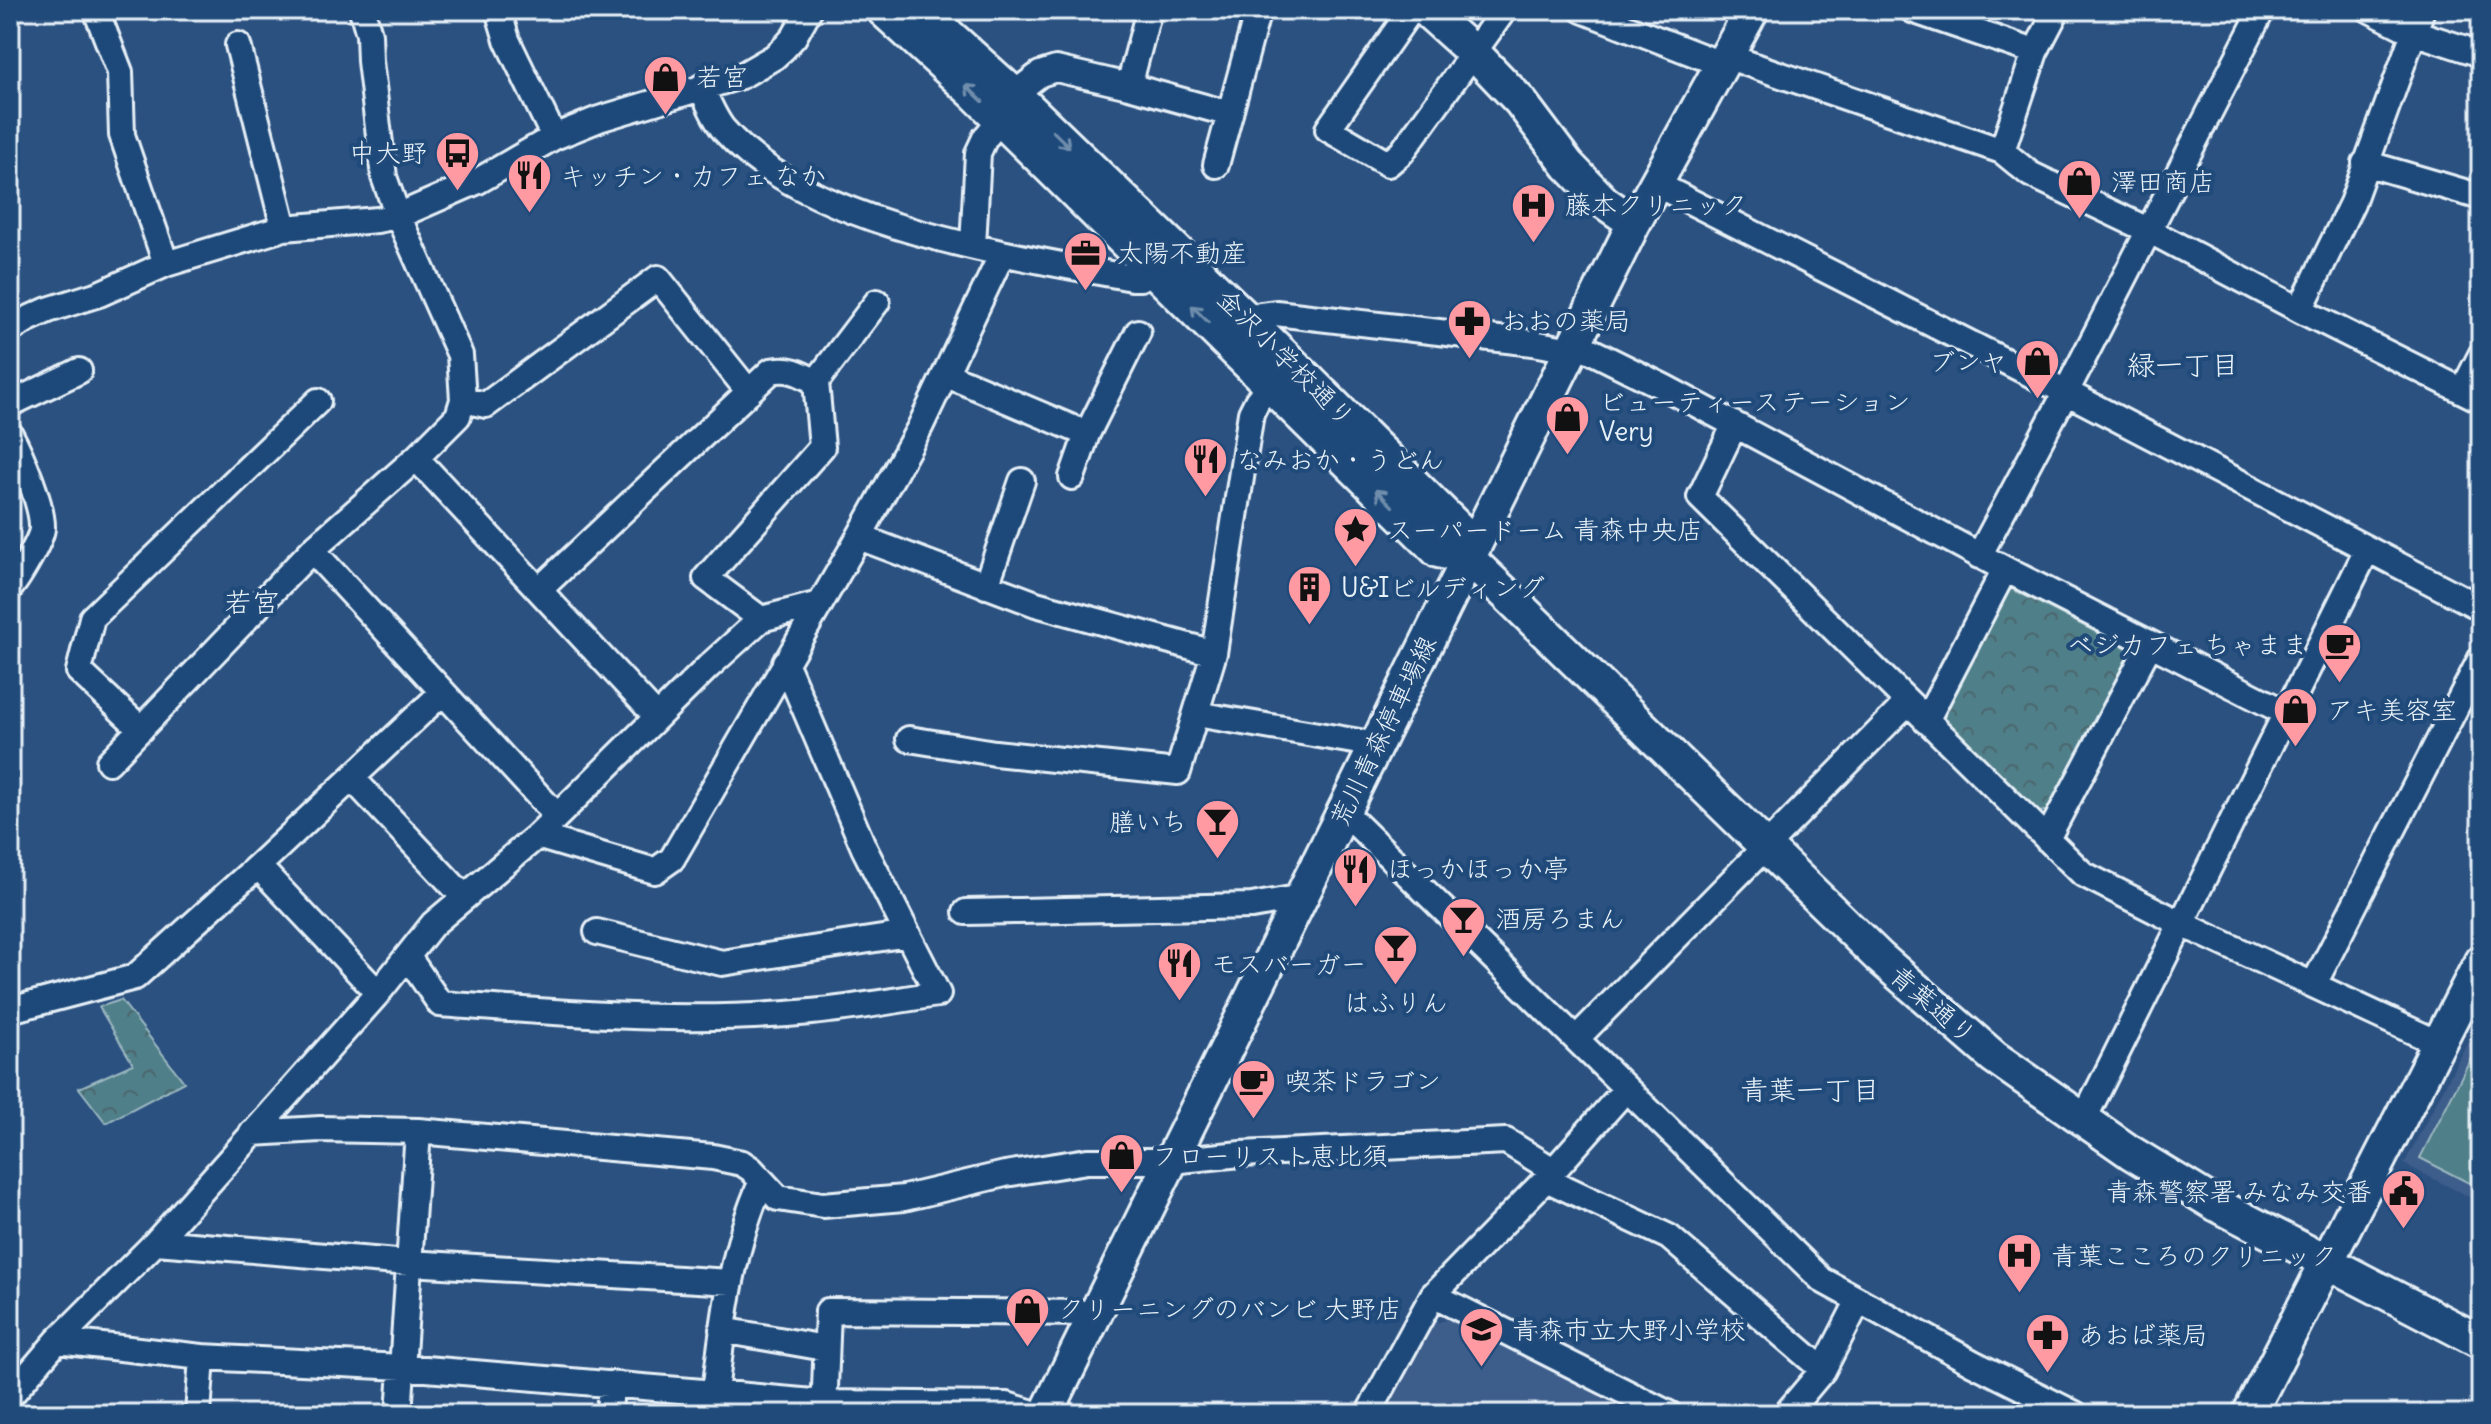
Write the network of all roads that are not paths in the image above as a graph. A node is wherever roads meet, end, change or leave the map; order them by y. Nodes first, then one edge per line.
1 (362, 10) edge
2 (498, 10) edge
3 (809, 10) edge
4 (883, 10) edge
5 (921, 10) edge
6 (1149, 10) edge
7 (1258, 10) edge
8 (1411, 10) edge
9 (1426, 10) edge
10 (1504, 10) edge
11 (1582, 10) edge
12 (1752, 10) edge
13 (1912, 10) edge
14 (2057, 10) edge
15 (2262, 10) edge
16 (2370, 10) edge
17 (99, 18) dead end
18 (2417, 21) edge
19 (238, 45) dead end
20 (2035, 52) junction
21 (1474, 53) junction
22 (2481, 54) edge
23 (1723, 60) junction
24 (1129, 86) junction
25 (701, 87) junction
26 (1008, 107) junction
27 (1230, 114) junction
28 (554, 137) junction
29 (2002, 151) junction
30 (2365, 163) junction
31 (1216, 165) dead end
32 (1656, 184) junction
33 (2481, 197) edge
34 (398, 216) junction
35 (1634, 223) junction
36 (284, 228) junction
37 (2148, 230) junction
38 (973, 246) junction
39 (1002, 254) junction
40 (166, 264) junction
41 (1154, 270) junction
42 (877, 302) dead end
43 (2300, 310) junction
44 (1250, 322) junction
45 (10, 330) edge
46 (1138, 332) dead end
47 (1573, 346) junction
48 (2481, 355) edge
49 (79, 371) dead end
50 (945, 374) junction
51 (816, 382) junction
52 (1270, 384) junction
53 (749, 392) junction
54 (2066, 392) junction
55 (2472, 395) edge
56 (463, 400) junction
57 (318, 401) dead end
58 (10, 404) edge
59 (1734, 426) junction
60 (10, 434) edge
61 (1087, 434) junction
62 (416, 458) junction
63 (1072, 477) dead end
64 (1022, 481) dead end
65 (859, 537) junction
66 (312, 550) junction
67 (2367, 550) junction
68 (1979, 556) junction
69 (1468, 558) junction
70 (2005, 569) junction
71 (986, 586) junction
72 (10, 588) edge
73 (540, 589) junction
74 (819, 604) junction
75 (2481, 608) edge
76 (761, 619) junction
77 (2150, 644) junction
78 (1214, 653) junction
79 (2481, 658) edge
80 (785, 662) junction
81 (443, 692) junction
82 (1908, 702) junction
83 (2286, 713) junction
84 (1196, 714) junction
85 (657, 717) junction
86 (1926, 721) junction
87 (141, 729) junction
88 (909, 739) dead end
89 (1377, 745) junction
90 (109, 762) dead end
91 (352, 778) junction
92 (1344, 812) junction
93 (557, 816) junction
94 (537, 836) junction
95 (2047, 839) junction
96 (1765, 848) junction
97 (258, 866) junction
98 (464, 897) junction
99 (1302, 897) junction
100 (966, 912) dead end
101 (2182, 924) junction
102 (597, 932) dead end
103 (908, 934) junction
104 (408, 957) junction
105 (2481, 961) edge
106 (2314, 984) junction
107 (378, 993) junction
108 (10, 1010) edge
109 (1577, 1038) junction
110 (2438, 1043) junction
111 (1626, 1089) junction
112 (2083, 1121) junction
113 (418, 1131) junction
114 (252, 1133) junction
115 (1171, 1161) junction
116 (1550, 1174) junction
117 (762, 1181) junction
118 (156, 1242) junction
119 (409, 1263) junction
120 (2328, 1263) junction
121 (731, 1282) junction
122 (1433, 1295) junction
123 (1859, 1300) junction
124 (1096, 1313) junction
125 (722, 1330) junction
126 (57, 1341) junction
127 (2481, 1342) edge
128 (825, 1348) junction
129 (202, 1357) junction
130 (402, 1367) junction
131 (1823, 1370) junction
132 (611, 1384) junction
133 (715, 1393) junction
134 (10, 1396) edge
135 (824, 1409) edge
136 (198, 1414) edge
137 (399, 1414) edge
138 (609, 1414) edge
139 (1036, 1414) edge
140 (1046, 1414) edge
141 (1368, 1414) edge
142 (1669, 1414) edge
143 (1786, 1414) edge
144 (2075, 1414) edge
145 (2249, 1414) edge

1 - 34 street
2 - 28 street
3 - 25 street
26 -> 4 street, 金沢小学校通り
5 - 26 street, 金沢小学校通り
6 - 24 street
7 - 27 street
8 - 21 street
9 - 21 street
10 - 21 street
11 - 23 street
12 - 23 street, 荒川青森停車場線
13 - 20 street
14 - 20 street
15 - 37 street
16 - 18 street
17 - 40 street
18 - 22 street
18 - 30 street
19 - 36 street
20 - 29 street
21 - 35 street
23 - 29 street
23 - 32 street, 荒川青森停車場線
24 - 26 street
24 - 27 street
25 - 28 street
25 - 38 street
26 - 38 street
26 - 41 street, 金沢小学校通り
26 -> 44 street, 金沢小学校通り
27 - 31 street
28 - 34 street
29 - 37 street
30 - 33 street
30 - 43 street
32 - 35 street, 荒川青森停車場線
32 - 54 street
34 - 36 street
34 - 56 street
35 - 47 street, 荒川青森停車場線
36 - 40 street
37 - 43 street
37 - 54 street
38 - 39 street
39 - 41 street
39 - 50 street
40 - 45 street
52 -> 41 street, 金沢小学校通り
42 - 51 street
43 - 55 street
44 - 47 street
44 - 69 street, 金沢小学校通り
46 - 61 street
47 - 59 street
47 - 69 street, 荒川青森停車場線
48 - 55 street
49 - 58 street
50 - 61 street
50 - 65 street
51 - 53 street
51 - 76 street
69 -> 52 street, 金沢小学校通り
52 - 78 street
53 - 56 street
53 - 73 street
54 - 67 street
54 - 68 street
56 - 62 street
57 - 87 street
59 - 68 street
59 - 82 street
60 - 72 street
61 - 63 street
62 - 66 street
62 - 73 street
64 - 71 street
65 - 71 street
65 - 74 street
66 - 81 street
66 - 87 street
67 - 75 street
67 - 83 street
68 - 70 street
69 - 89 street, 荒川青森停車場線
69 - 96 street, 青葉通り
70 - 77 street
70 - 86 street
71 - 78 street
73 - 85 street
74 - 76 street
74 - 80 street
76 - 85 street
77 - 83 street
77 - 95 street
78 - 84 street
79 - 106 street
80 - 94 street
80 - 103 street
81 - 91 street
81 - 93 street
82 - 86 street
82 - 96 street
83 - 101 street
84 - 88 street
84 - 89 street
85 - 93 street
86 - 95 street
87 - 90 street
89 - 92 street, 荒川青森停車場線
91 - 97 street
91 - 98 street
92 - 99 street, 荒川青森停車場線
92 - 109 street
93 - 94 street
94 - 98 street
95 - 101 street
96 - 109 street
96 - 112 street, 青葉通り
97 - 107 street
97 - 108 street
98 - 104 street
99 - 100 street
99 - 115 street, 荒川青森停車場線
101 - 106 street
101 - 112 street
102 - 103 street
103 - 104 street
104 - 107 street
105 - 110 street
106 - 110 street
107 - 114 street
109 - 111 street
110 - 120 street
111 - 116 street
111 - 123 street
112 - 120 street, 青葉通り
113 - 114 street
113 - 117 street
113 - 119 street
114 - 118 street
115 - 116 street
115 - 117 street
115 - 124 street, 荒川青森停車場線
116 - 122 street
116 - 131 street
117 - 121 street
118 - 119 street
118 - 126 street
119 - 121 street
119 - 130 street
120 - 127 street, 青葉通り
120 - 145 street
121 - 125 street
122 - 141 street
122 - 142 street
123 - 131 street
123 - 144 street
124 - 128 street
124 - 140 street, 荒川青森停車場線
125 - 128 street
125 - 133 street
126 - 129 street
126 - 134 street
128 - 135 street
129 - 130 street
129 - 136 street
130 - 132 street
130 - 137 street
131 - 143 street
132 - 133 street
132 - 138 street
133 - 135 street
135 - 139 street

